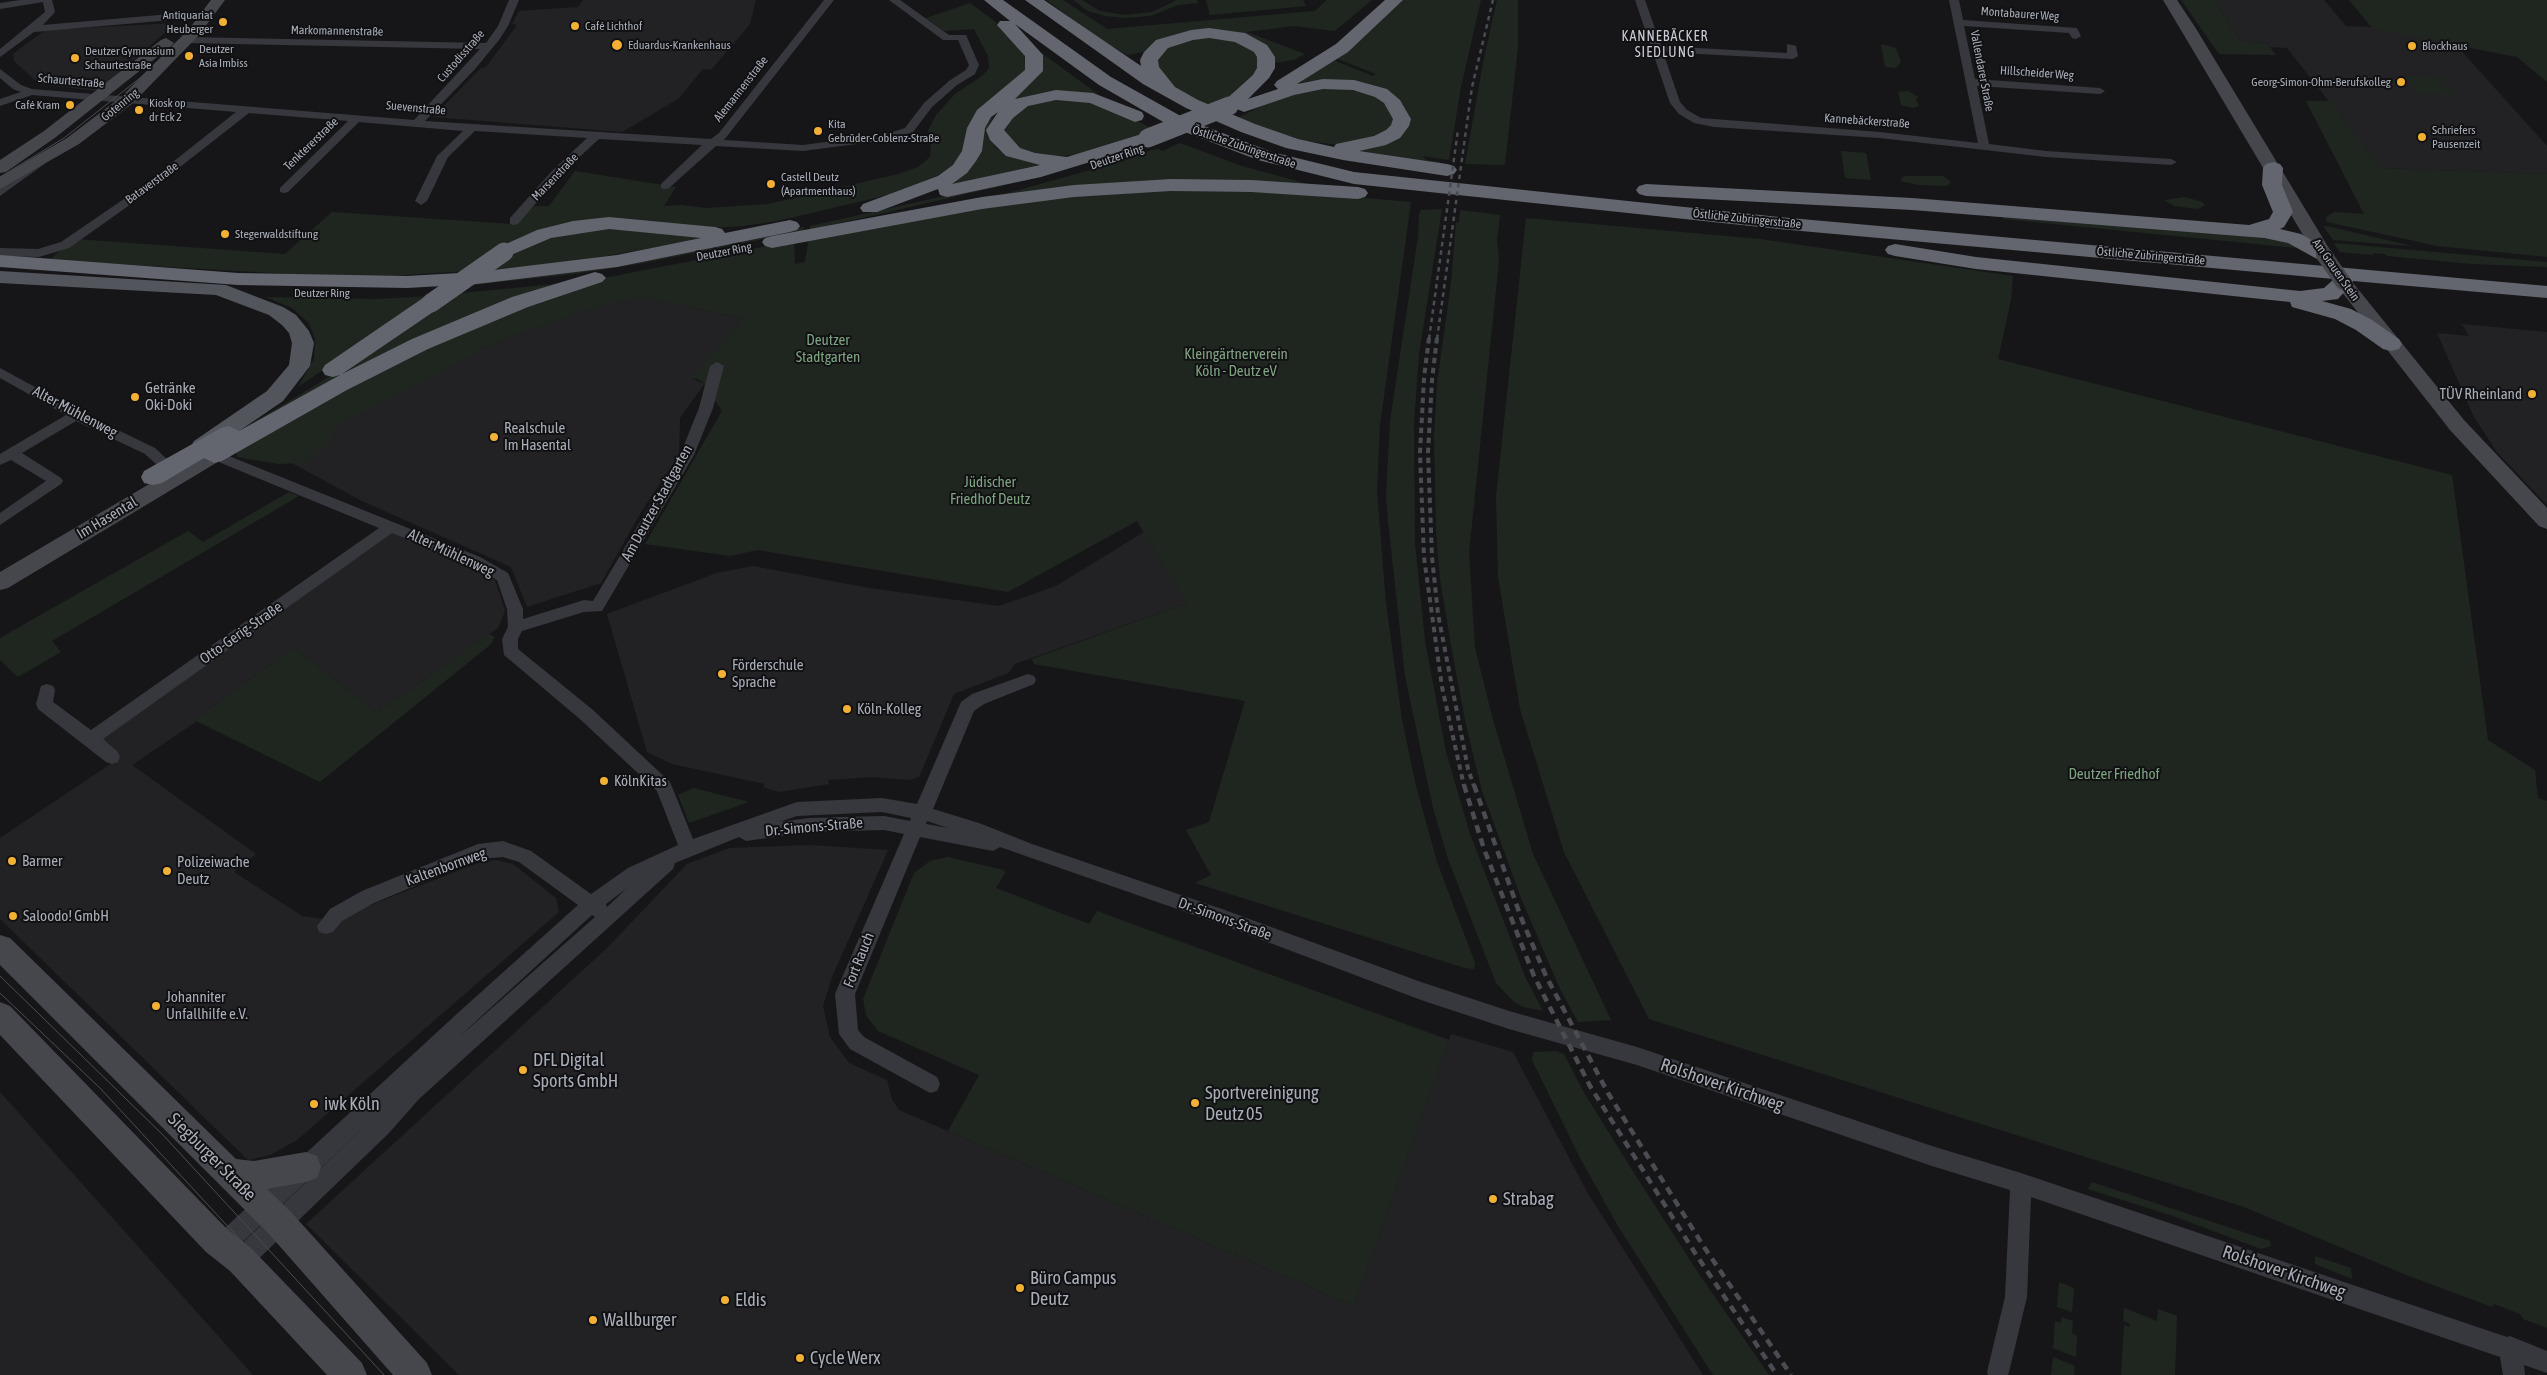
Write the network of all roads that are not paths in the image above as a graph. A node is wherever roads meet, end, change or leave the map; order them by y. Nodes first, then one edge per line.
1 (39, 0) edge
2 (47, 0) edge
3 (204, 0) edge
4 (218, 0) edge
5 (514, 0) edge
6 (829, 0) edge
7 (894, 0) edge
8 (1012, 0) edge
9 (1033, 0) edge
10 (1378, 0) edge
11 (1394, 0) edge
12 (1640, 0) edge
13 (1954, 0) edge
14 (2170, 0) edge
15 (985, 1) edge
16 (0, 6) edge
17 (194, 15) junction
18 (1035, 23) junction
19 (1959, 23) junction
20 (32, 29) junction
21 (2076, 36) dead end
22 (186, 40) junction
23 (13, 44) junction
24 (0, 46) edge
25 (488, 46) junction
26 (1791, 46) dead end
27 (1657, 48) junction
28 (0, 54) edge
29 (1322, 55) junction
30 (0, 72) edge
31 (131, 72) junction
32 (1972, 82) junction
33 (2100, 91) dead end
34 (32, 92) junction
35 (1170, 92) junction
36 (120, 96) junction
37 (98, 98) junction
38 (0, 103) edge
39 (1237, 107) junction
40 (247, 109) junction
41 (358, 117) junction
42 (418, 122) junction
43 (472, 128) junction
44 (598, 134) junction
45 (1154, 136) junction
46 (714, 143) junction
47 (1293, 144) junction
48 (1984, 147) junction
49 (1098, 155) junction
50 (2171, 162) dead end
51 (39, 163) junction
52 (0, 166) edge
53 (2273, 168) junction
54 (1560, 181) dead end
55 (0, 184) edge
56 (665, 186) dead end
57 (284, 190) dead end
58 (0, 193) edge
59 (1353, 193) junction
60 (421, 201) dead end
61 (870, 208) junction
62 (813, 220) junction
63 (514, 221) dead end
64 (1725, 227) junction
65 (2046, 230) junction
66 (2238, 230) junction
67 (772, 242) junction
68 (0, 252) edge
69 (2126, 254) junction
70 (2324, 255) junction
71 (0, 261) edge
72 (614, 273) junction
73 (0, 277) edge
74 (2547, 277) edge
75 (2343, 282) junction
76 (219, 289) junction
77 (2547, 292) edge
78 (2269, 295) junction
79 (2391, 344) junction
80 (717, 366) dead end
81 (0, 372) edge
82 (76, 415) junction
83 (214, 455) junction
84 (5, 457) edge
85 (156, 475) junction
86 (2544, 515) edge
87 (0, 520) edge
88 (392, 526) junction
89 (0, 569) edge
90 (0, 582) edge
91 (516, 627) junction
92 (1028, 680) dead end
93 (47, 690) dead end
94 (91, 739) junction
95 (112, 757) dead end
96 (917, 820) junction
97 (684, 850) junction
98 (592, 904) junction
99 (607, 916) junction
100 (326, 926) dead end
101 (0, 946) edge
102 (1421, 991) joint
103 (0, 1015) edge
104 (930, 1084) dead end
105 (406, 1086) junction
106 (306, 1168) junction
107 (230, 1173) junction
108 (2021, 1182) junction
109 (272, 1215) junction
110 (231, 1253) junction
111 (2510, 1347) junction
112 (2547, 1362) edge
113 (1998, 1372) dead end
114 (350, 1375) edge
115 (415, 1375) edge
116 (2514, 1375) edge

1 - 16 street
2 - 20 street
3 - 17 main road, Gotenring
4 - 22 main road, Gotenring
5 - 25 street, Custodisstraße
6 - 46 street, Alemannenstraße
7 - 46 street, Suevenstraße
8 - 18 highway, Östliche Zubringerstraße
9 - 35 highway
10 - 29 highway, Deutzer Ring
11 - 29 highway, Deutzer Ring
12 - 27 street, Kannebäckerstraße
13 - 19 street, Vallendarer Straße
14 - 53 main road, Am Grauen Stein
15 - 18 highway, Östliche Zubringerstraße
15 - 45 highway
15 - 61 highway
17 - 20 street
17 - 31 main road, Gotenring
18 - 65 highway, Östliche Zubringerstraße
18 - 69 highway, Östliche Zubringerstraße
19 - 21 street, Montabaurer Weg
19 - 32 street, Vallendarer Straße
20 - 23 street
22 - 25 street, Markomannenstraße
22 - 36 main road, Gotenring
23 - 24 street
23 - 28 street
25 - 42 street, Custodisstraße
26 - 27 street
27 - 48 street, Kannebäckerstraße
29 - 39 highway, Deutzer Ring
30 - 34 street, Schaurtestraße
31 - 36 main road
31 - 37 main road, Gotenring
32 - 33 street, Hillscheider Weg
32 - 48 street, Vallendarer Straße
34 - 37 street, Schaurtestraße
34 - 38 street
35 - 39 highway
35 - 47 highway
36 - 37 street, Schaurtestraße
36 - 40 street, Suevenstraße
36 - 51 main road, Gotenring
37 - 52 main road, Gotenring
39 - 45 highway, Deutzer Ring
39 - 47 highway
40 - 41 street, Suevenstraße
40 - 68 street, Bataverstraße
41 - 42 street, Suevenstraße
41 - 57 street, Tenktererstraße
42 - 43 street, Suevenstraße
43 - 44 street, Suevenstraße
43 - 60 street
44 - 46 street, Suevenstraße
44 - 63 street, Marsenstraße
45 - 49 highway, Deutzer Ring
45 - 49 highway
45 - 59 highway
45 - 67 highway, Deutzer Ring
46 - 56 street, Alemannenstraße
47 - 54 highway
48 - 50 street, Kannebäckerstraße
49 - 61 highway, Deutzer Ring
51 - 55 main road, Gotenring
51 - 58 street
53 - 66 highway
53 - 70 main road, Am Grauen Stein
59 - 64 highway
59 - 67 highway
61 - 62 highway, Deutzer Ring
62 - 71 highway, Deutzer Ring
62 - 85 highway, bridge
64 - 69 highway
64 - 78 highway
65 - 66 highway
65 - 74 highway, Östliche Zubringerstraße
66 - 70 highway
67 - 72 highway, Deutzer Ring
69 - 77 highway, Östliche Zubringerstraße
70 - 75 main road, Am Grauen Stein, bridge
72 - 76 highway, Deutzer Ring
72 - 83 highway
73 - 76 main road, Deutzer Ring
75 - 78 highway
75 - 79 main road, Am Grauen Stein
76 - 85 main road
78 - 79 highway
79 - 86 main road, Am Grauen Stein
80 - 91 street, Am Deutzer Stadtgarten
81 - 82 street, Alter Mühlenweg
82 - 84 street
82 - 85 street, Alter Mühlenweg
83 - 88 street, Alter Mühlenweg
83 - 90 main road, Im Hasental
84 - 87 street
85 - 89 main road, Im Hasental
88 - 91 street, Alter Mühlenweg
88 - 94 street, Otto-Gerig-Straße
91 - 97 street, Alter Mühlenweg
92 - 96 street
93 - 94 street
94 - 95 street
96 - 97 street, Dr.-Simons-Straße
96 - 102 street, Dr.-Simons-Straße
96 - 104 street, Fort Rauch
97 - 98 street
97 - 99 street
98 - 99 street, Kaltenbornweg
98 - 100 street, Kaltenbornweg
98 - 105 street
99 - 105 street
101 - 107 main road, Siegburger Straße
102 - 108 street, Rolshover Kirchweg
103 - 110 main road
105 - 106 street
105 - 109 street
106 - 107 main road
106 - 109 street
107 - 109 main road, Siegburger Straße
108 - 111 street, Rolshover Kirchweg
108 - 113 street
109 - 110 street
109 - 115 main road, Siegburger Straße
110 - 114 main road
111 - 112 street, Rolshover Kirchweg
111 - 116 street

